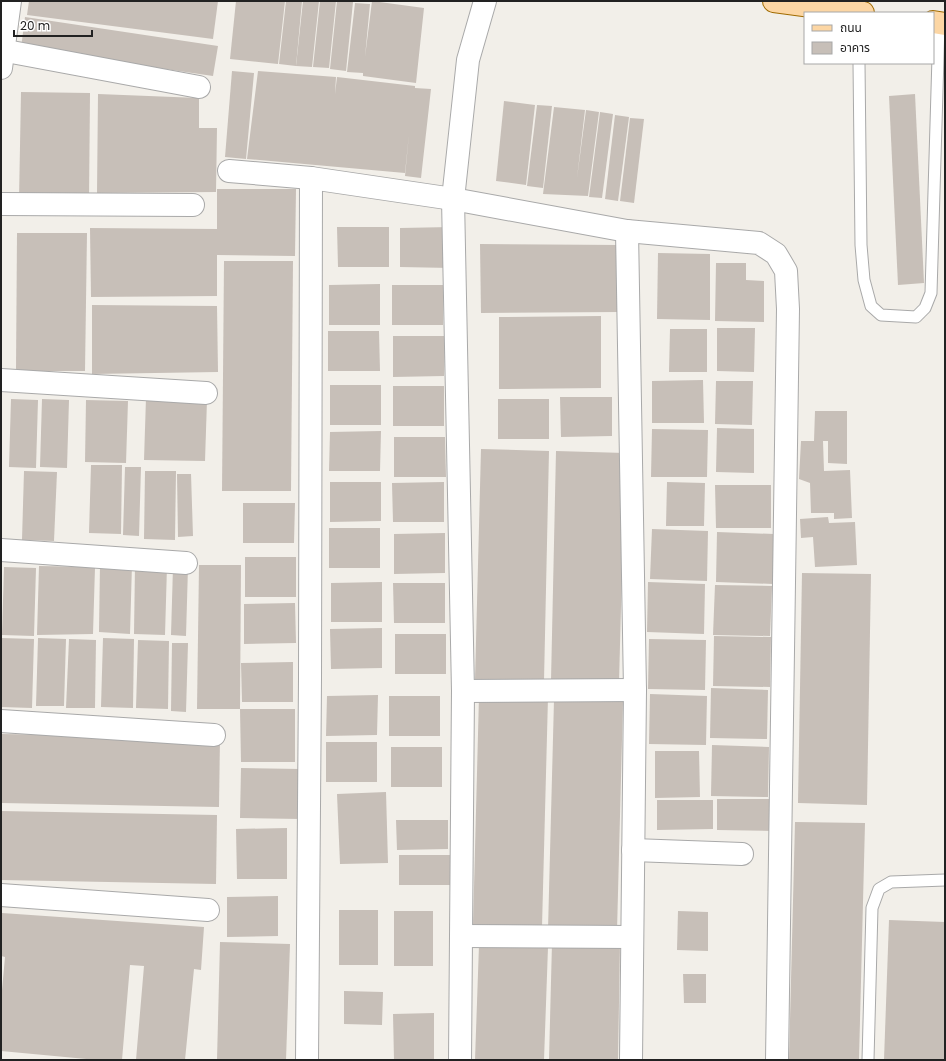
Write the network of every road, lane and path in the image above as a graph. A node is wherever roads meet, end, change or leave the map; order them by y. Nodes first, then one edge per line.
1 (10, 1) edge
2 (485, 1) edge
3 (774, 1) edge
4 (852, 12) edge
5 (939, 23) edge
6 (1, 56) edge
7 (859, 64) edge
8 (199, 86) dead end
9 (229, 171) dead end
10 (311, 178) junction
11 (453, 199) junction
12 (1, 204) edge
13 (193, 205) dead end
14 (627, 231) junction
15 (1, 380) edge
16 (206, 393) dead end
17 (1, 550) edge
18 (186, 563) dead end
19 (635, 690) junction
20 (463, 691) junction
21 (1, 721) edge
22 (214, 736) dead end
23 (633, 850) junction
24 (742, 854) dead end
25 (945, 880) edge
26 (1, 895) edge
27 (208, 910) dead end
28 (462, 936) junction
29 (631, 937) junction
30 (307, 1060) edge
31 (460, 1060) edge
32 (631, 1060) edge
33 (777, 1060) edge
34 (868, 1060) edge

1 - 6 street
2 - 11 street
3 - 4 main road
5 - 7 lane
6 - 8 street
9 - 10 street
10 - 11 street
10 - 30 street
11 - 14 street
11 - 20 street
12 - 13 street
14 - 19 street
14 - 33 street
15 - 16 street
17 - 18 street
19 - 20 street
19 - 23 street
20 - 28 street
21 - 22 street
23 - 24 street
23 - 29 street
25 - 34 lane
26 - 27 street
28 - 29 street
28 - 31 street
29 - 32 street

